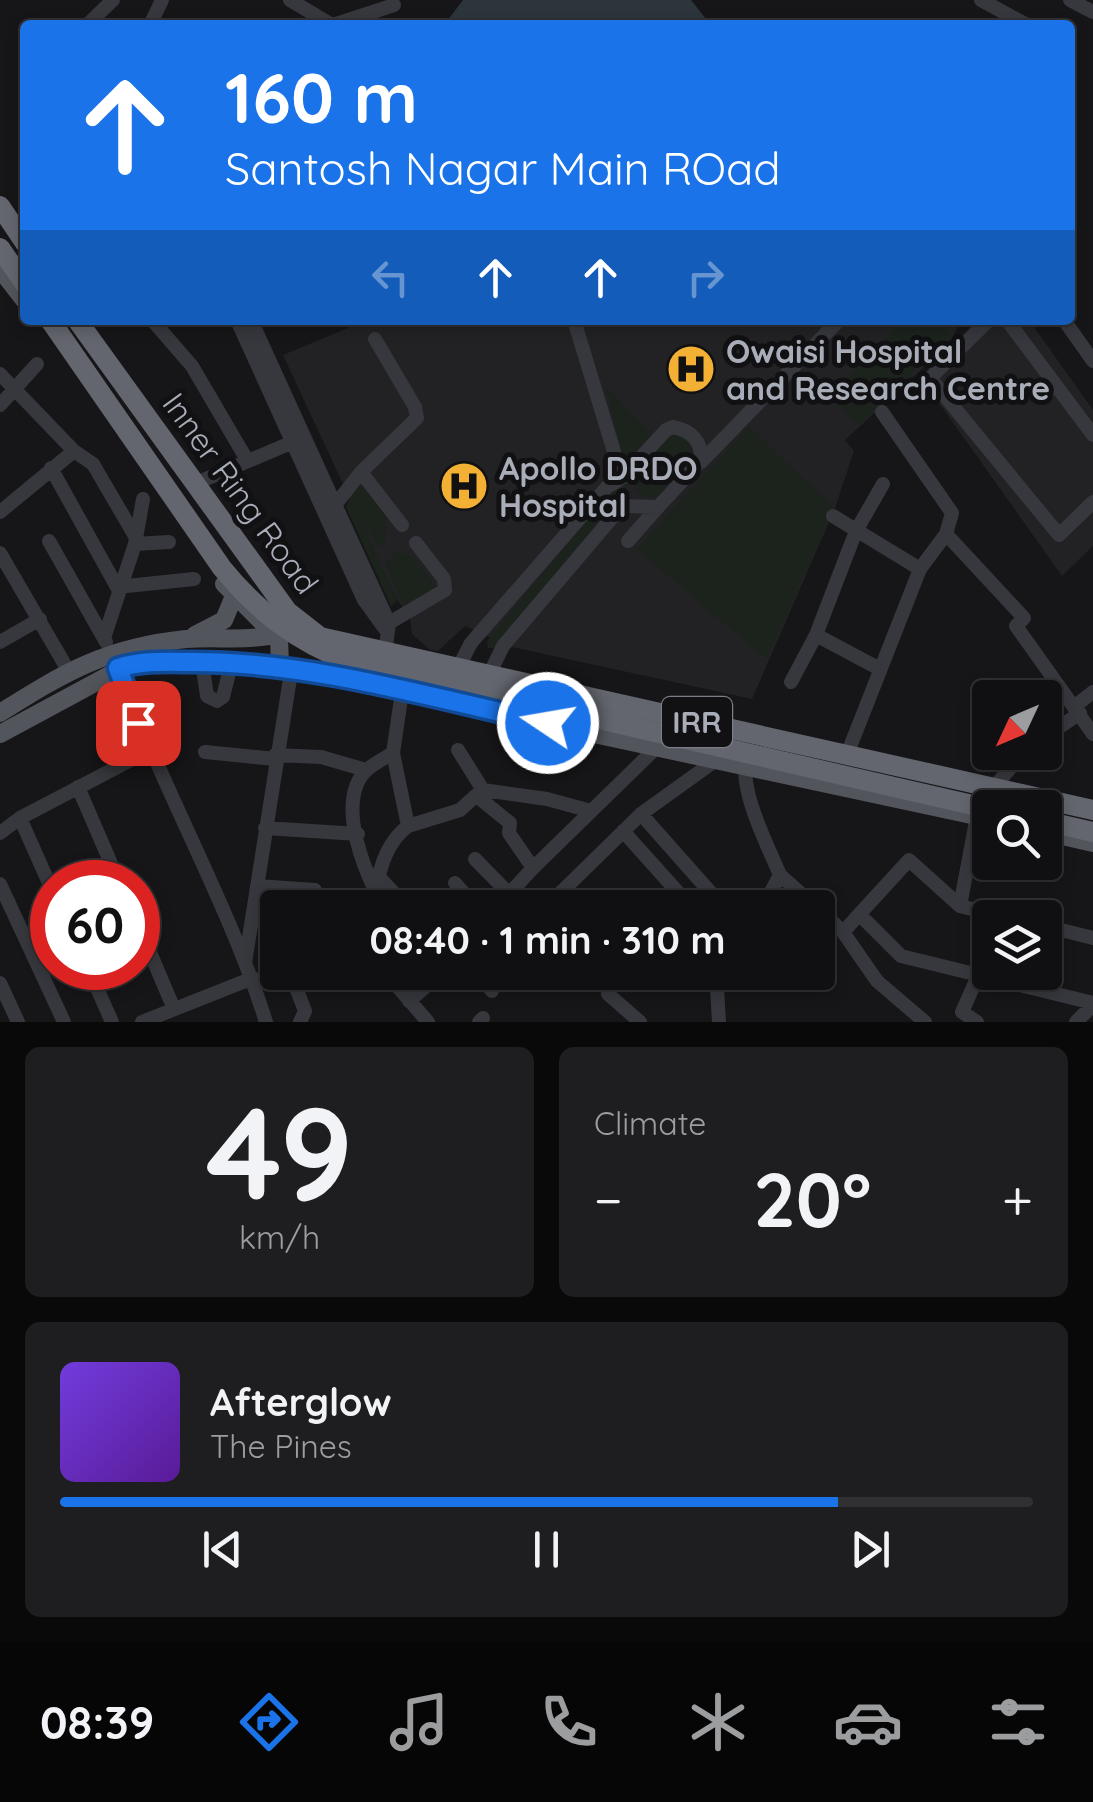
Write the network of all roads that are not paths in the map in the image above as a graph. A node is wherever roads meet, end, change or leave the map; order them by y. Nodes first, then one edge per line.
1 (114, 0) edge
2 (290, 0) edge
3 (980, 0) edge
4 (1070, 0) edge
5 (394, 5) dead end
6 (1093, 12) edge
7 (92, 20) edge
8 (324, 20) edge
9 (348, 20) edge
10 (1018, 20) edge
11 (0, 206) edge
12 (20, 235) edge
13 (0, 248) edge
14 (0, 269) edge
15 (20, 277) edge
16 (20, 295) edge
17 (51, 325) edge
18 (51, 325) edge
19 (81, 325) edge
20 (156, 325) edge
21 (240, 325) edge
22 (253, 325) edge
23 (576, 325) edge
24 (834, 325) edge
25 (984, 325) edge
26 (1011, 325) edge
27 (1068, 325) edge
28 (375, 339) dead end
29 (1093, 361) edge
30 (37, 364) dead end
31 (0, 374) edge
32 (15, 389) junction
33 (0, 405) edge
34 (882, 412) dead end
35 (1093, 435) edge
36 (293, 442) junction
37 (74, 451) junction
38 (247, 460) junction
39 (700, 462) junction
40 (51, 468) junction
41 (362, 472) junction
42 (622, 478) junction
43 (194, 484) junction
44 (883, 484) dead end
45 (143, 499) dead end
46 (1093, 502) edge
47 (336, 504) junction
48 (658, 506) junction
49 (0, 512) edge
50 (833, 516) dead end
51 (402, 525) dead end
52 (856, 531) junction
53 (946, 534) junction
54 (135, 540) junction
55 (49, 541) dead end
56 (628, 541) dead end
57 (169, 542) dead end
58 (416, 542) dead end
59 (0, 553) edge
60 (920, 570) junction
61 (6, 572) edge
62 (194, 579) dead end
63 (118, 587) junction
64 (234, 596) junction
65 (40, 620) junction
66 (304, 626) junction
67 (275, 635) junction
68 (816, 636) junction
69 (388, 637) junction
70 (185, 640) junction
71 (0, 642) edge
72 (111, 652) junction
73 (202, 662) junction
74 (232, 662) junction
75 (286, 666) junction
76 (878, 668) junction
77 (68, 670) junction
78 (457, 670) junction
79 (488, 676) junction
80 (791, 682) dead end
81 (402, 692) junction
82 (1093, 692) edge
83 (1078, 709) junction
84 (0, 713) edge
85 (1062, 722) edge
86 (0, 734) edge
87 (754, 734) junction
88 (1093, 734) edge
89 (658, 746) junction
90 (148, 750) junction
91 (458, 750) dead end
92 (204, 752) dead end
93 (848, 752) junction
94 (393, 753) junction
95 (275, 757) junction
96 (716, 760) junction
97 (744, 768) junction
98 (366, 770) junction
99 (1008, 770) edge
100 (995, 786) junction
101 (78, 787) junction
102 (480, 793) junction
103 (1093, 810) edge
104 (591, 811) junction
105 (972, 811) edge
106 (972, 811) edge
107 (641, 814) junction
108 (20, 818) junction
109 (1062, 825) edge
110 (408, 826) junction
111 (265, 828) junction
112 (624, 831) junction
113 (1093, 832) edge
114 (0, 833) edge
115 (358, 834) junction
116 (1062, 836) edge
117 (1093, 843) edge
118 (476, 859) dead end
119 (39, 860) edge
120 (110, 860) edge
121 (972, 864) edge
122 (534, 868) junction
123 (780, 875) junction
124 (378, 876) junction
125 (454, 883) dead end
126 (0, 884) edge
127 (257, 886) junction
128 (315, 890) dead end
129 (375, 890) edge
130 (376, 890) edge
131 (391, 890) edge
132 (460, 890) edge
133 (506, 890) edge
134 (514, 890) edge
135 (563, 890) edge
136 (676, 890) edge
137 (708, 890) edge
138 (772, 890) edge
139 (797, 890) edge
140 (960, 906) junction
141 (972, 909) edge
142 (6, 915) edge
143 (861, 916) junction
144 (835, 924) edge
145 (1062, 930) edge
146 (844, 932) junction
147 (1093, 938) edge
148 (245, 964) junction
149 (972, 974) edge
150 (160, 976) edge
151 (252, 978) junction
152 (0, 983) edge
153 (972, 988) edge
154 (98, 990) edge
155 (297, 990) edge
156 (399, 990) edge
157 (421, 990) edge
158 (717, 990) edge
159 (1036, 990) edge
160 (608, 994) dead end
161 (408, 1001) junction
162 (1093, 1004) edge
163 (174, 1009) junction
164 (958, 1017) edge
165 (18, 1022) edge
166 (64, 1022) edge
167 (112, 1022) edge
168 (142, 1022) edge
169 (266, 1022) edge
170 (300, 1022) edge
171 (428, 1022) edge
172 (640, 1022) edge
173 (719, 1022) edge
174 (925, 1022) edge
175 (976, 1022) edge
176 (1076, 1022) edge

1 - 7 street
2 - 8 street
3 - 10 street
4 - 6 street
5 - 9 street
11 - 12 highway
13 - 15 highway
14 - 16 main road
17 - 64 main road, Inner Ring Road
18 - 105 highway, bridge
19 - 43 highway, Inner Ring Road / IRR
20 - 38 street
21 - 36 street
22 - 47 street
23 - 42 street
24 - 39 street
25 - 46 street
26 - 35 street
27 - 29 street
28 - 41 street
30 - 32 street
31 - 32 street
32 - 33 street
32 - 37 street
34 - 53 street
36 - 38 street
36 - 69 street
37 - 40 street
37 - 54 street
38 - 43 street
39 - 42 street
39 - 48 street
40 - 49 street
40 - 63 street
41 - 47 street
41 - 51 street
42 - 78 street
43 - 66 highway, Inner Ring Road / IRR
44 - 52 street
45 - 54 street
47 - 69 street
48 - 56 street
48 - 79 street
50 - 52 street
52 - 60 street
52 - 68 street
53 - 60 street
53 - 83 street
54 - 57 street
54 - 63 street
55 - 72 street
58 - 69 street
59 - 61 street
60 - 76 street
61 - 65 street
62 - 63 street
63 - 72 street
64 - 67 main road, Inner Ring Road
64 - 70 main road
65 - 71 street
65 - 77 street
66 - 67 main road
66 - 69 highway, Inner Ring Road / IRR
67 - 70 main road
67 - 75 main road, Inner Ring Road
68 - 76 street
68 - 80 street
69 - 78 highway, Inner Ring Road / IRR
70 - 72 main road
72 - 73 main road
72 - 77 main road
72 - 86 main road
72 - 90 street
73 - 74 main road
73 - 74 street
74 - 75 main road
75 - 81 main road, IRR
75 - 95 street
76 - 93 street
77 - 84 main road
78 - 79 highway, Inner Ring Road / IRR
79 - 87 highway, Inner Ring Road / IRR
81 - 89 main road, IRR
81 - 94 street
82 - 83 street
83 - 85 street
83 - 88 street
87 - 93 highway, Inner Ring Road / IRR
87 - 97 street
89 - 96 main road, IRR
89 - 104 street
90 - 101 street
90 - 148 street
91 - 102 street
92 - 95 street
93 - 100 highway, Inner Ring Road / IRR
94 - 98 street
94 - 110 street
95 - 98 street
95 - 111 street
96 - 97 main road, IRR
96 - 107 street
97 - 106 main road, IRR
97 - 123 street
98 - 115 street
99 - 100 street
100 - 103 highway, Inner Ring Road / IRR
101 - 108 street
101 - 120 street
102 - 104 street
102 - 110 street
102 - 122 street
104 - 122 street
107 - 112 street
107 - 137 street
108 - 114 street
108 - 119 street
109 - 113 highway
110 - 124 street
111 - 115 street
111 - 127 street
112 - 135 street
112 - 136 street
115 - 129 street
116 - 117 main road
118 - 133 street
121 - 140 street
122 - 134 street
123 - 138 street
123 - 139 street
124 - 130 street
124 - 131 street
125 - 132 street
126 - 142 street
127 - 128 street
127 - 148 street
140 - 141 street
140 - 143 street
142 - 166 street
143 - 146 street
143 - 149 street
144 - 146 street
145 - 147 street
146 - 174 street
148 - 151 street
150 - 163 street
151 - 163 street
151 - 169 street
152 - 165 street
153 - 164 street
154 - 167 street
155 - 170 street
156 - 161 street
157 - 161 street
158 - 173 street
159 - 162 street
160 - 172 street
161 - 171 street
162 - 176 street
163 - 168 street
164 - 175 street

